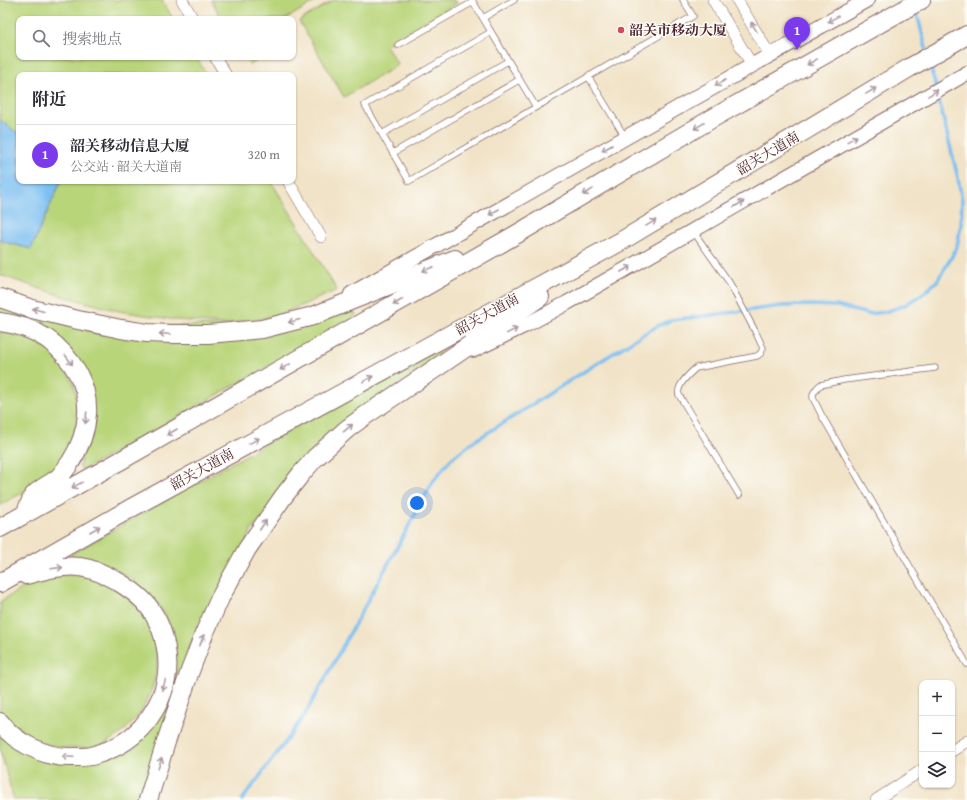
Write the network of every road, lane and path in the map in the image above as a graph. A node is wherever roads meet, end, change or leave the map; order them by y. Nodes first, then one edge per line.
1 (182, 0) edge
2 (514, 0) edge
3 (683, 0) edge
4 (713, 0) edge
5 (737, 0) edge
6 (867, 0) edge
7 (921, 0) edge
8 (473, 1) edge
9 (191, 16) edge
10 (483, 18) junction
11 (491, 32) junction
12 (957, 41) edge
13 (398, 45) dead end
14 (770, 55) junction
15 (217, 60) edge
16 (508, 61) junction
17 (752, 65) junction
18 (224, 72) edge
19 (967, 73) edge
20 (588, 76) junction
21 (519, 80) junction
22 (536, 107) junction
23 (382, 134) junction
24 (625, 138) junction
25 (393, 153) junction
26 (290, 184) edge
27 (693, 230) junction
28 (517, 234) junction
29 (321, 237) dead end
30 (618, 243) junction
31 (0, 298) edge
32 (313, 316) junction
33 (0, 322) edge
34 (439, 366) junction
35 (935, 368) dead end
36 (739, 495) dead end
37 (25, 514) junction
38 (0, 528) edge
39 (3, 582) edge
40 (967, 664) edge
41 (0, 722) edge
42 (967, 741) edge
43 (955, 749) edge
44 (919, 772) edge
45 (148, 800) edge
46 (876, 800) edge

1 - 9 street
2 - 10 lane
3 - 20 lane
4 - 17 street
14 -> 5 street
6 -> 14 street
7 -> 28 highway
8 - 10 lane
8 - 13 lane
10 - 11 lane
11 - 16 lane
11 - 23 lane
30 -> 12 highway, 韶关大道南
14 - 17 street
15 - 18 street
16 - 21 lane
16 - 23 lane
17 -> 24 street
27 -> 19 street
20 - 22 lane
20 - 24 lane
21 - 22 lane
21 - 25 lane
22 - 25 lane
23 - 25 lane
24 -> 32 street
26 - 29 street
34 -> 27 street
27 - 36 lane
28 -> 32 highway
28 -> 37 highway
30 - 34 highway
39 -> 30 highway, 韶关大道南
32 -> 31 highway
33 -> 37 highway
45 -> 34 highway
35 - 40 lane
37 - 38 highway
39 -> 41 highway
42 - 43 street
44 - 46 street

